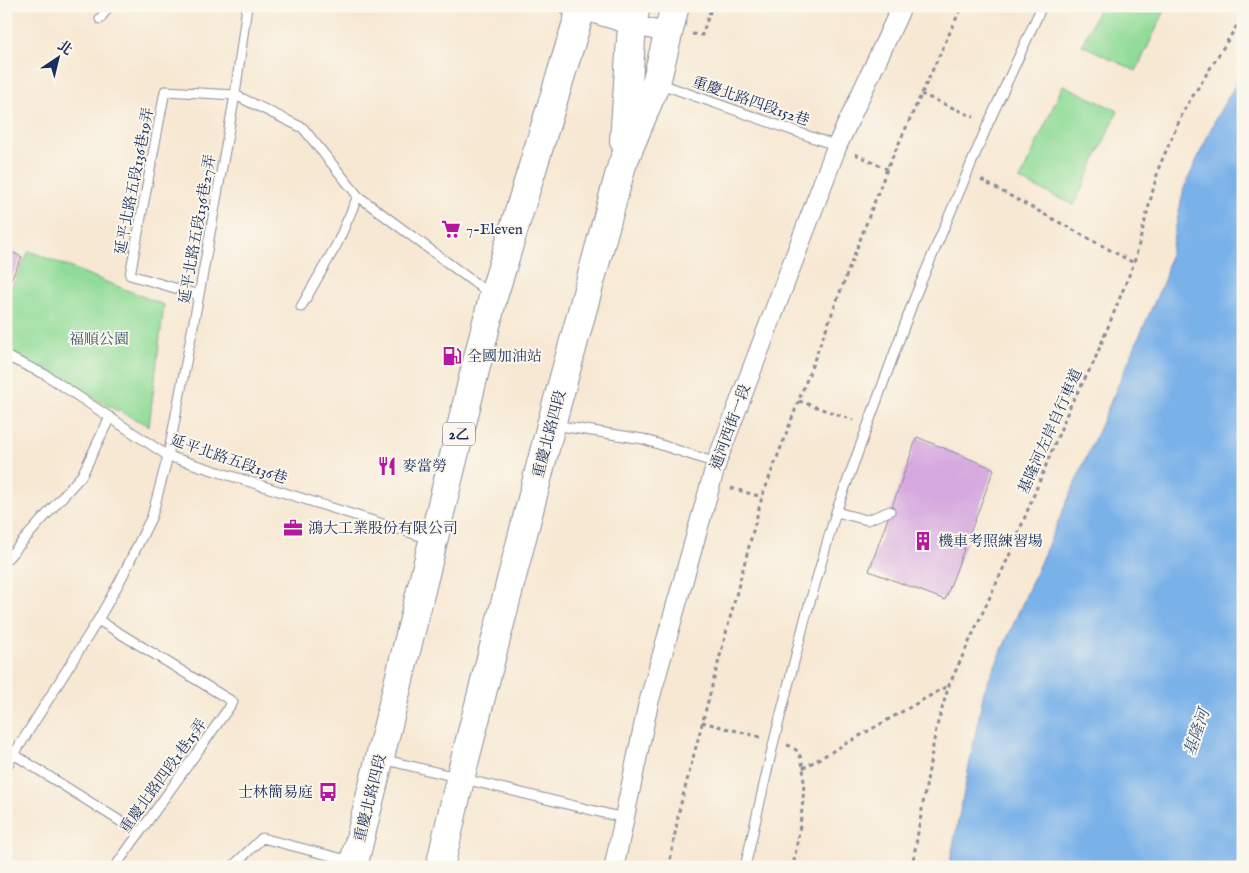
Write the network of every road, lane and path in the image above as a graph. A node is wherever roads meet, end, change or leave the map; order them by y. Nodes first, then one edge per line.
1 (109, 6) edge
2 (246, 6) edge
3 (675, 6) edge
4 (712, 6) edge
5 (902, 6) edge
6 (962, 6) edge
7 (1042, 6) edge
8 (577, 7) edge
9 (634, 15) edge
10 (1243, 16) edge
11 (100, 19) dead end
12 (669, 33) junction
13 (702, 35) dead end
14 (656, 82) junction
15 (921, 94) junction
16 (235, 95) junction
17 (988, 124) junction
18 (844, 149) junction
19 (622, 165) junction
20 (887, 168) junction
21 (967, 172) junction
22 (358, 196) junction
23 (1134, 263) junction
24 (199, 295) junction
25 (493, 296) junction
26 (301, 307) dead end
27 (6, 356) edge
28 (799, 400) junction
29 (110, 417) junction
30 (551, 425) junction
31 (868, 426) junction
32 (168, 456) junction
33 (716, 463) junction
34 (726, 487) dead end
35 (762, 497) junction
36 (890, 511) dead end
37 (836, 512) junction
38 (433, 540) junction
39 (6, 560) edge
40 (98, 620) junction
41 (950, 685) junction
42 (702, 722) junction
43 (774, 741) junction
44 (15, 754) junction
45 (379, 759) junction
46 (6, 767) edge
47 (803, 768) junction
48 (460, 777) junction
49 (624, 818) junction
50 (139, 833) junction
51 (353, 864) edge
52 (115, 867) edge
53 (232, 867) edge
54 (440, 867) edge
55 (614, 867) edge
56 (669, 867) edge
57 (745, 867) edge
58 (793, 867) edge
59 (912, 867) edge

1 - 11 lane
2 - 16 lane, 延平北路五段136巷27弄
3 - 12 main road, 重慶北路四段
4 - 13 path
5 - 18 street, 通河西街一段
6 - 15 path
7 - 17 lane
8 - 9 street
8 - 25 main road, 重慶北路四段 / 2乙
9 - 12 street
9 - 19 main road
10 - 23 path, 基隆河左岸自行車道
12 - 14 main road, 重慶北路四段
14 - 18 lane, 重慶北路四段152巷
14 - 19 main road, 重慶北路四段
15 - 17 path
15 - 20 path
16 - 22 lane
16 - 24 lane, 延平北路五段136巷27弄
16 - 24 lane, 延平北路五段136巷19弄
17 - 21 lane
18 - 20 path
18 - 33 street, 通河西街一段
19 - 30 main road, 重慶北路四段
20 - 28 path
21 - 23 path
21 - 31 lane
22 - 25 lane
22 - 26 lane
23 - 41 path, 基隆河左岸自行車道
24 - 32 lane, 延平北路五段136巷27弄
25 - 38 main road, 重慶北路四段 / 2乙
27 - 29 lane, 延平北路五段136巷
28 - 31 path
28 - 35 path
29 - 32 lane, 延平北路五段136巷
29 - 39 lane
30 - 33 lane
30 - 48 main road, 重慶北路四段
31 - 37 lane
32 - 38 lane, 延平北路五段136巷
32 - 40 lane, 延平北路五段136巷27弄
33 - 49 street, 通河西街一段
34 - 35 path
35 - 42 path
36 - 37 lane
37 - 43 lane
38 - 45 main road, 重慶北路四段 / 2乙
40 - 44 lane, 延平北路五段136巷27弄
40 - 50 lane, 重慶北路四段1巷15弄
41 - 47 path
41 - 59 path, 基隆河左岸自行車道
42 - 43 path
42 - 56 path
43 - 47 path
43 - 57 lane
44 - 46 lane, 延平北路五段136巷27弄
44 - 50 lane
45 - 48 lane
45 - 51 main road, 重慶北路四段 / 2乙
47 - 58 path
48 - 49 lane
48 - 54 main road, 重慶北路四段
49 - 55 street, 通河西街一段
50 - 52 lane, 重慶北路四段1巷15弄
51 - 53 lane

